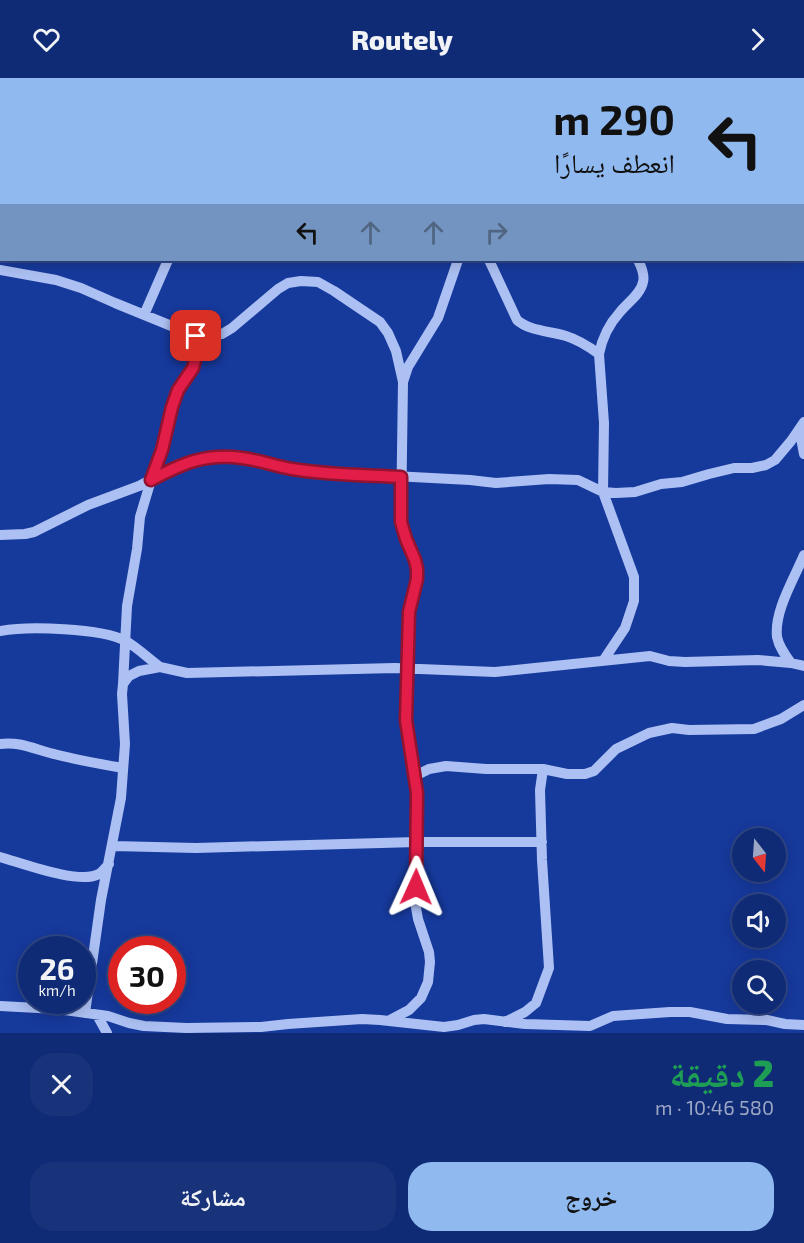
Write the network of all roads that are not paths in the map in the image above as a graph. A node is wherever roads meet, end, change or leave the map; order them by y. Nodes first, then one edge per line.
1 (168, 261) edge
2 (458, 261) edge
3 (489, 261) edge
4 (638, 261) edge
5 (0, 270) edge
6 (144, 315) junction
7 (196, 336) junction
8 (599, 354) junction
9 (403, 382) junction
10 (803, 424) edge
11 (804, 454) edge
12 (401, 477) junction
13 (151, 480) junction
14 (603, 492) junction
15 (0, 536) edge
16 (804, 555) edge
17 (0, 631) edge
18 (126, 642) junction
19 (603, 661) junction
20 (791, 663) junction
21 (804, 666) edge
22 (160, 667) junction
23 (407, 669) junction
24 (123, 684) junction
25 (804, 705) edge
26 (0, 744) edge
27 (123, 768) junction
28 (543, 769) junction
29 (415, 776) junction
30 (417, 842) junction
31 (542, 842) junction
32 (113, 846) junction
33 (0, 857) edge
34 (109, 864) junction
35 (96, 936) edge
36 (0, 1006) edge
37 (18, 1007) edge
38 (91, 1014) edge
39 (97, 1015) junction
40 (390, 1021) junction
41 (504, 1022) junction
42 (544, 1025) junction
43 (804, 1025) edge
44 (107, 1033) edge
45 (557, 1033) edge

1 - 6 street
2 - 9 street
3 - 8 street
4 - 8 street
5 - 6 street
6 - 7 street
7 - 9 street
7 - 13 street
8 - 14 street
9 - 12 street
10 - 11 street
10 - 14 street
12 - 13 street
12 - 14 street
12 - 23 street
13 - 15 street
13 - 18 street
14 - 19 street
16 - 20 street
17 - 18 street
18 - 22 street
18 - 24 street
19 - 20 street
19 - 23 street
20 - 21 street
22 - 23 street
22 - 24 street
23 - 29 street
24 - 27 street
25 - 28 street
26 - 27 street
27 - 32 street
28 - 29 street
28 - 31 street
29 - 30 street
30 - 31 street
30 - 32 street
30 - 40 street
31 - 41 street
32 - 34 street
33 - 34 street
34 - 35 street
36 - 37 street
38 - 39 street
39 - 40 street
39 - 44 street
40 - 41 street
41 - 42 street
42 - 43 street
42 - 45 street

